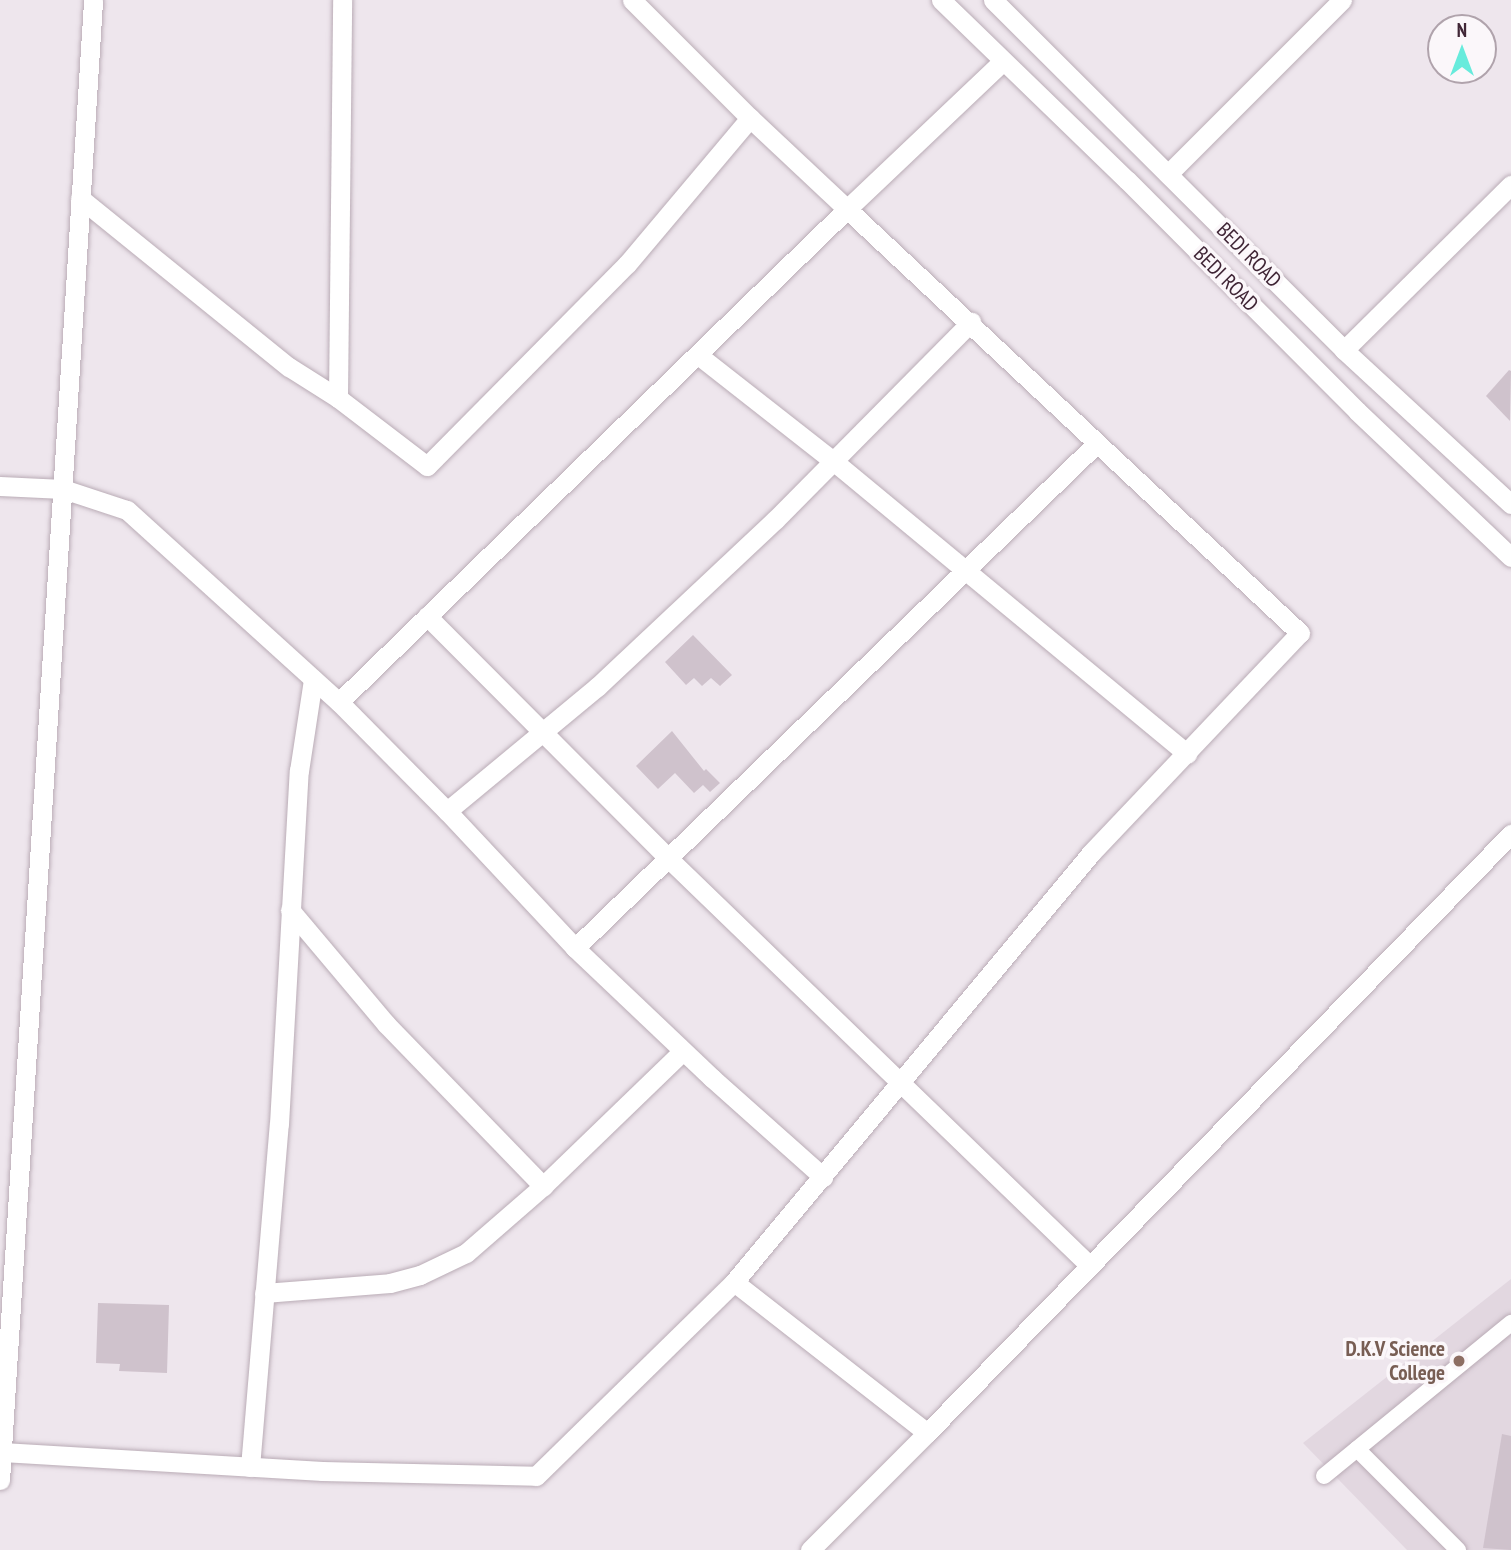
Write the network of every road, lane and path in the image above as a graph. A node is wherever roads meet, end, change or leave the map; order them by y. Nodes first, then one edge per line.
1 (93, 0) edge
2 (342, 0) edge
3 (632, 0) edge
4 (941, 0) edge
5 (993, 0) edge
6 (1342, 0) edge
7 (1003, 61) junction
8 (750, 118) junction
9 (1168, 174) junction
10 (1511, 185) edge
11 (80, 198) junction
12 (847, 209) junction
13 (971, 323) junction
14 (1344, 350) junction
15 (698, 355) junction
16 (338, 398) junction
17 (1097, 443) junction
18 (832, 460) junction
19 (0, 486) edge
20 (63, 489) junction
21 (1511, 503) edge
22 (1511, 557) edge
23 (965, 570) junction
24 (427, 616) junction
25 (313, 679) junction
26 (339, 702) junction
27 (544, 733) junction
28 (1187, 754) junction
29 (447, 811) junction
30 (1511, 834) edge
31 (668, 858) junction
32 (290, 911) junction
33 (575, 948) junction
34 (683, 1051) junction
35 (901, 1084) junction
36 (823, 1177) junction
37 (543, 1186) junction
38 (1089, 1265) junction
39 (734, 1282) junction
40 (264, 1293) junction
41 (1511, 1322) edge
42 (5, 1330) edge
43 (927, 1433) junction
44 (1357, 1449) junction
45 (2, 1451) junction
46 (250, 1467) junction
47 (1324, 1476) dead end
48 (0, 1480) edge
49 (810, 1550) edge
50 (1458, 1550) edge

1 - 11 street
2 - 16 street
3 - 8 street
4 - 7 street, BEDI ROAD
5 - 9 street, BEDI ROAD
6 - 9 street
7 - 12 street
7 - 22 street, BEDI ROAD
8 - 12 street
8 - 16 street
9 - 14 street, BEDI ROAD
10 - 14 street
11 - 16 street
11 - 20 street
12 - 13 street
12 - 15 street
13 - 17 street
13 - 18 street
14 - 21 street, BEDI ROAD
15 - 18 street
15 - 24 street
17 - 23 street
17 - 28 street
18 - 23 street
18 - 27 street
19 - 20 street
20 - 25 street
20 - 42 street
23 - 28 street
23 - 31 street
24 - 26 street
24 - 27 street
25 - 26 street
25 - 32 street
26 - 29 street
27 - 29 street
27 - 31 street
28 - 35 street
29 - 33 street
30 - 38 street
31 - 33 street
31 - 35 street
32 - 37 street
32 - 40 street
33 - 34 street
34 - 36 street
34 - 37 street
35 - 36 street
35 - 38 street
36 - 39 street
37 - 40 street
38 - 43 street
39 - 43 street
39 - 46 street
40 - 46 street
41 - 44 lane
42 - 45 street
43 - 49 street
44 - 47 lane
44 - 50 lane
45 - 46 street
45 - 48 street

